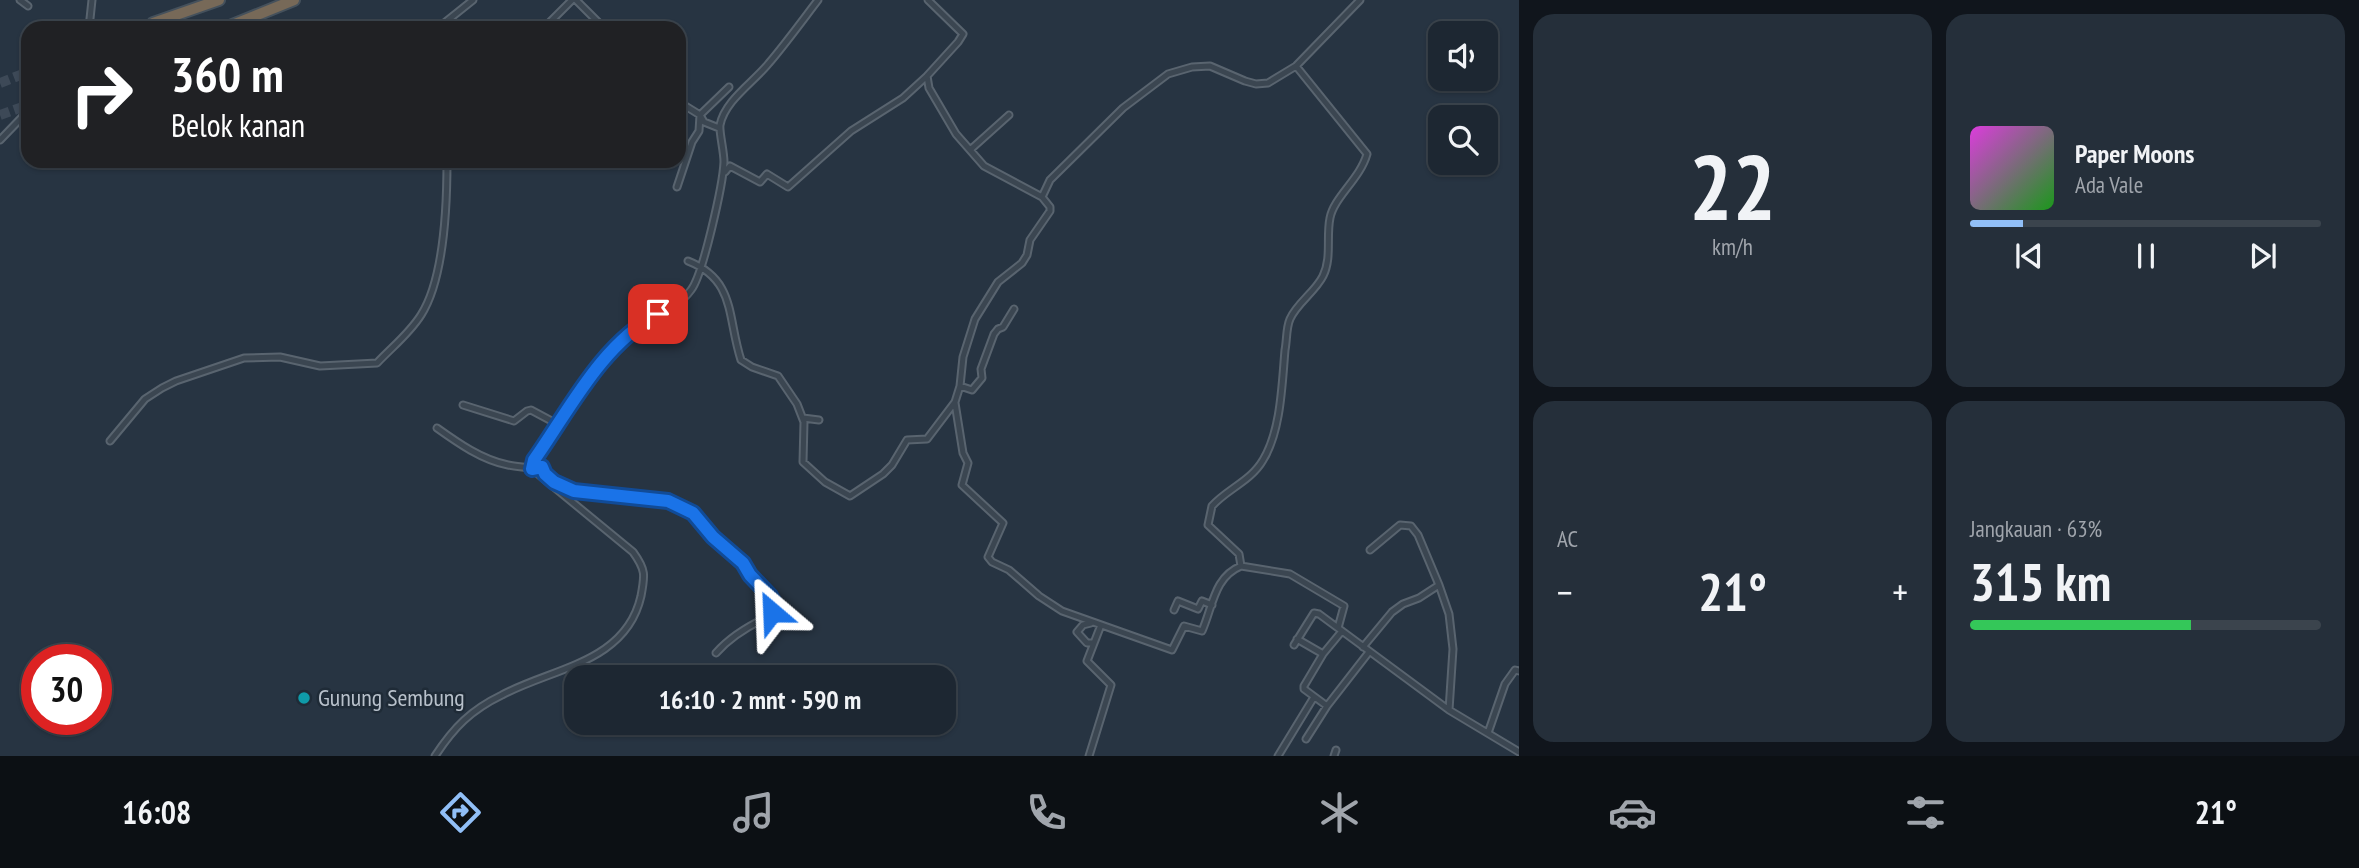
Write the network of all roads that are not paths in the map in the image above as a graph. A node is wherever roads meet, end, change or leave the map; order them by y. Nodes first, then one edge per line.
1 (20, 0) edge
2 (92, 0) edge
3 (219, 0) edge
4 (294, 0) edge
5 (473, 0) edge
6 (574, 0) edge
7 (818, 0) edge
8 (928, 0) edge
9 (1360, 0) edge
10 (28, 6) dead end
11 (90, 21) edge
12 (159, 21) edge
13 (242, 21) edge
14 (447, 21) edge
15 (552, 21) edge
16 (596, 21) edge
17 (1296, 66) junction
18 (927, 76) junction
19 (729, 87) dead end
20 (686, 106) edge
21 (700, 115) junction
22 (1009, 115) dead end
23 (21, 118) edge
24 (719, 128) junction
25 (0, 140) edge
26 (970, 150) junction
27 (686, 160) edge
28 (447, 168) edge
29 (683, 168) edge
30 (723, 174) junction
31 (677, 187) dead end
32 (1042, 197) junction
33 (688, 261) dead end
34 (702, 267) junction
35 (1014, 309) dead end
36 (960, 386) junction
37 (955, 402) junction
38 (463, 405) dead end
39 (803, 418) junction
40 (819, 420) dead end
41 (559, 425) junction
42 (437, 428) dead end
43 (110, 441) dead end
44 (532, 469) junction
45 (1370, 550) dead end
46 (1241, 566) junction
47 (1439, 585) junction
48 (1212, 605) junction
49 (1174, 610) dead end
50 (1097, 624) junction
51 (1340, 629) junction
52 (1093, 643) junction
53 (1363, 647) junction
54 (1369, 652) junction
55 (716, 653) dead end
56 (1322, 654) junction
57 (1519, 671) edge
58 (1314, 697) junction
59 (1327, 706) junction
60 (1449, 709) junction
61 (1488, 733) junction
62 (1306, 739) dead end
63 (1519, 742) edge
64 (1517, 750) edge
65 (435, 756) edge
66 (1089, 756) edge
67 (1278, 756) edge

1 - 10 street
2 - 11 street
3 - 12 highway
4 - 13 highway
5 - 14 street
6 - 15 street
6 - 16 street
7 - 24 street
8 - 18 street
9 - 17 street
17 - 32 street
17 - 46 street
18 - 26 street
18 - 30 street
19 - 21 street
20 - 21 street
21 - 24 street
21 - 27 street
22 - 26 street
23 - 25 street
24 - 30 street
26 - 32 street
28 - 43 street
29 - 31 street
30 - 34 street
32 - 36 street
33 - 34 street
34 - 39 street
34 - 41 street
35 - 36 street
36 - 37 street
37 - 39 street
37 - 50 street
38 - 41 street
39 - 40 street
41 - 44 street
42 - 44 street
44 - 55 street
44 - 65 street
45 - 47 street
46 - 48 street
46 - 51 street
47 - 53 street
47 - 60 street
48 - 49 street
48 - 50 street
50 - 52 street
50 - 52 street
51 - 53 street
51 - 56 street
51 - 56 street
52 - 66 street
53 - 54 street
54 - 59 street
54 - 60 street
56 - 58 street
57 - 61 street
58 - 59 street
58 - 67 street
59 - 62 street
60 - 61 street
61 - 64 street
63 - 64 street

